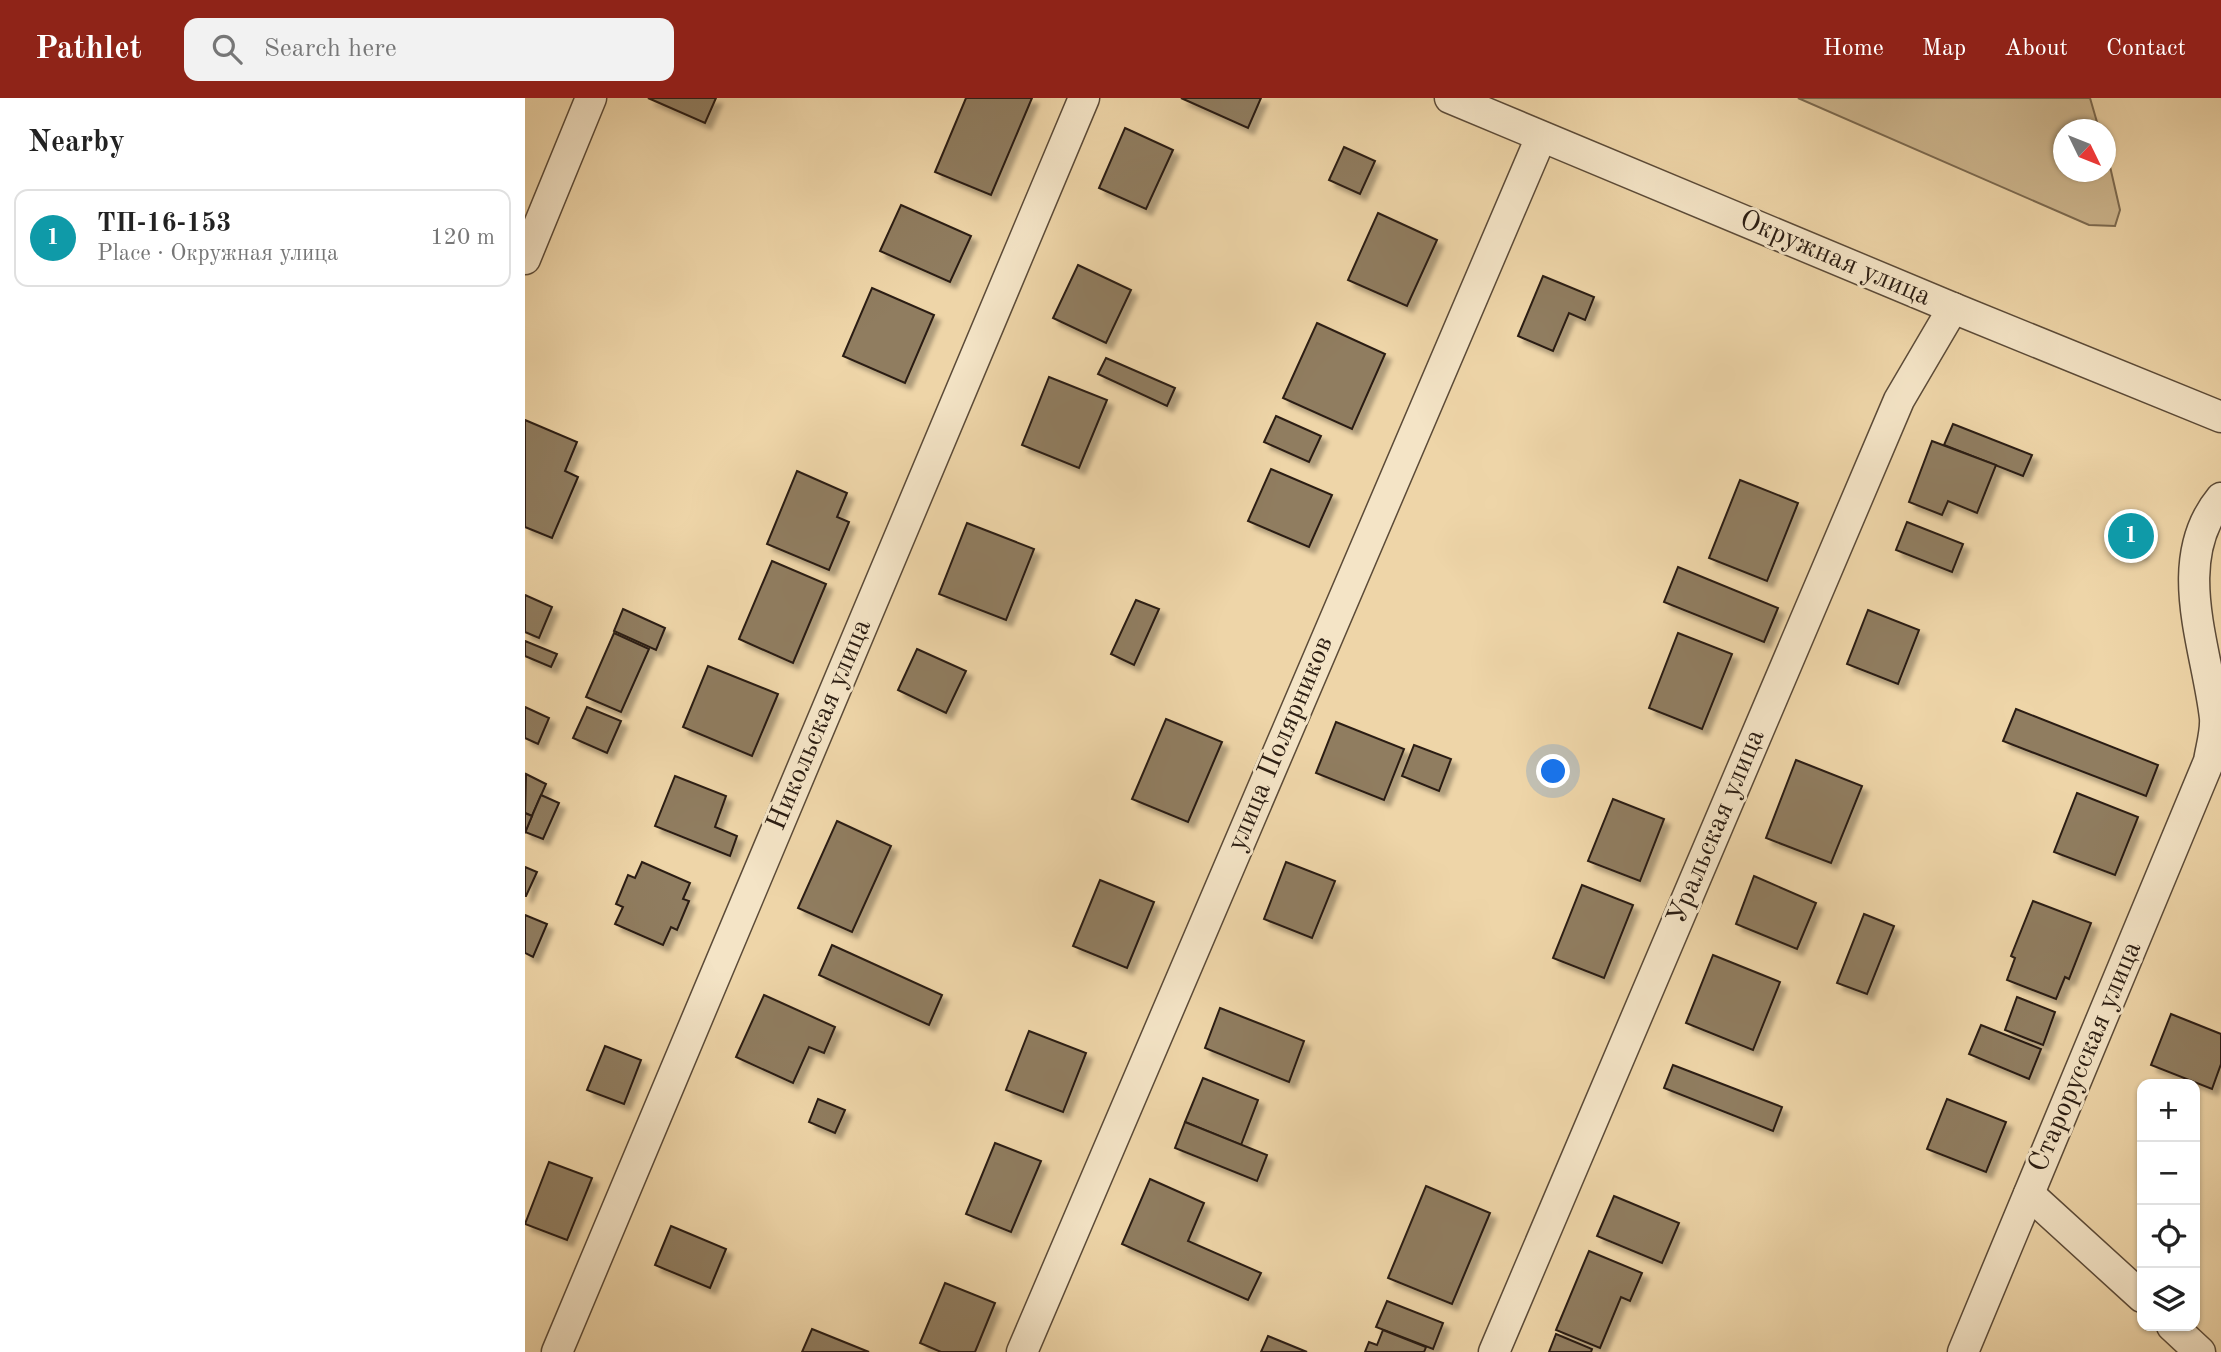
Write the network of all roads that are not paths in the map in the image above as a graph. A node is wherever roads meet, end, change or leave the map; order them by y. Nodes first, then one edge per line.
1 (591, 98) edge
2 (1084, 98) edge
3 (1450, 98) edge
4 (1541, 137) junction
5 (525, 259) edge
6 (1953, 308) junction
7 (2221, 417) edge
8 (2221, 498) edge
9 (2029, 1194) junction
10 (2137, 1292) edge
11 (2177, 1331) edge
12 (557, 1352) edge
13 (1022, 1352) edge
14 (1494, 1352) edge
15 (1963, 1352) edge
16 (2200, 1352) edge

1 - 5 street
2 - 12 street, Никольская улица
3 - 4 street, Окружная улица
4 - 6 street, Окружная улица
4 - 13 street, улица Полярников
6 - 7 street, Окружная улица
6 - 14 street, Уральская улица
8 - 9 street, Старорусская улица
9 - 10 street
9 - 15 street, Старорусская улица
11 - 16 street

